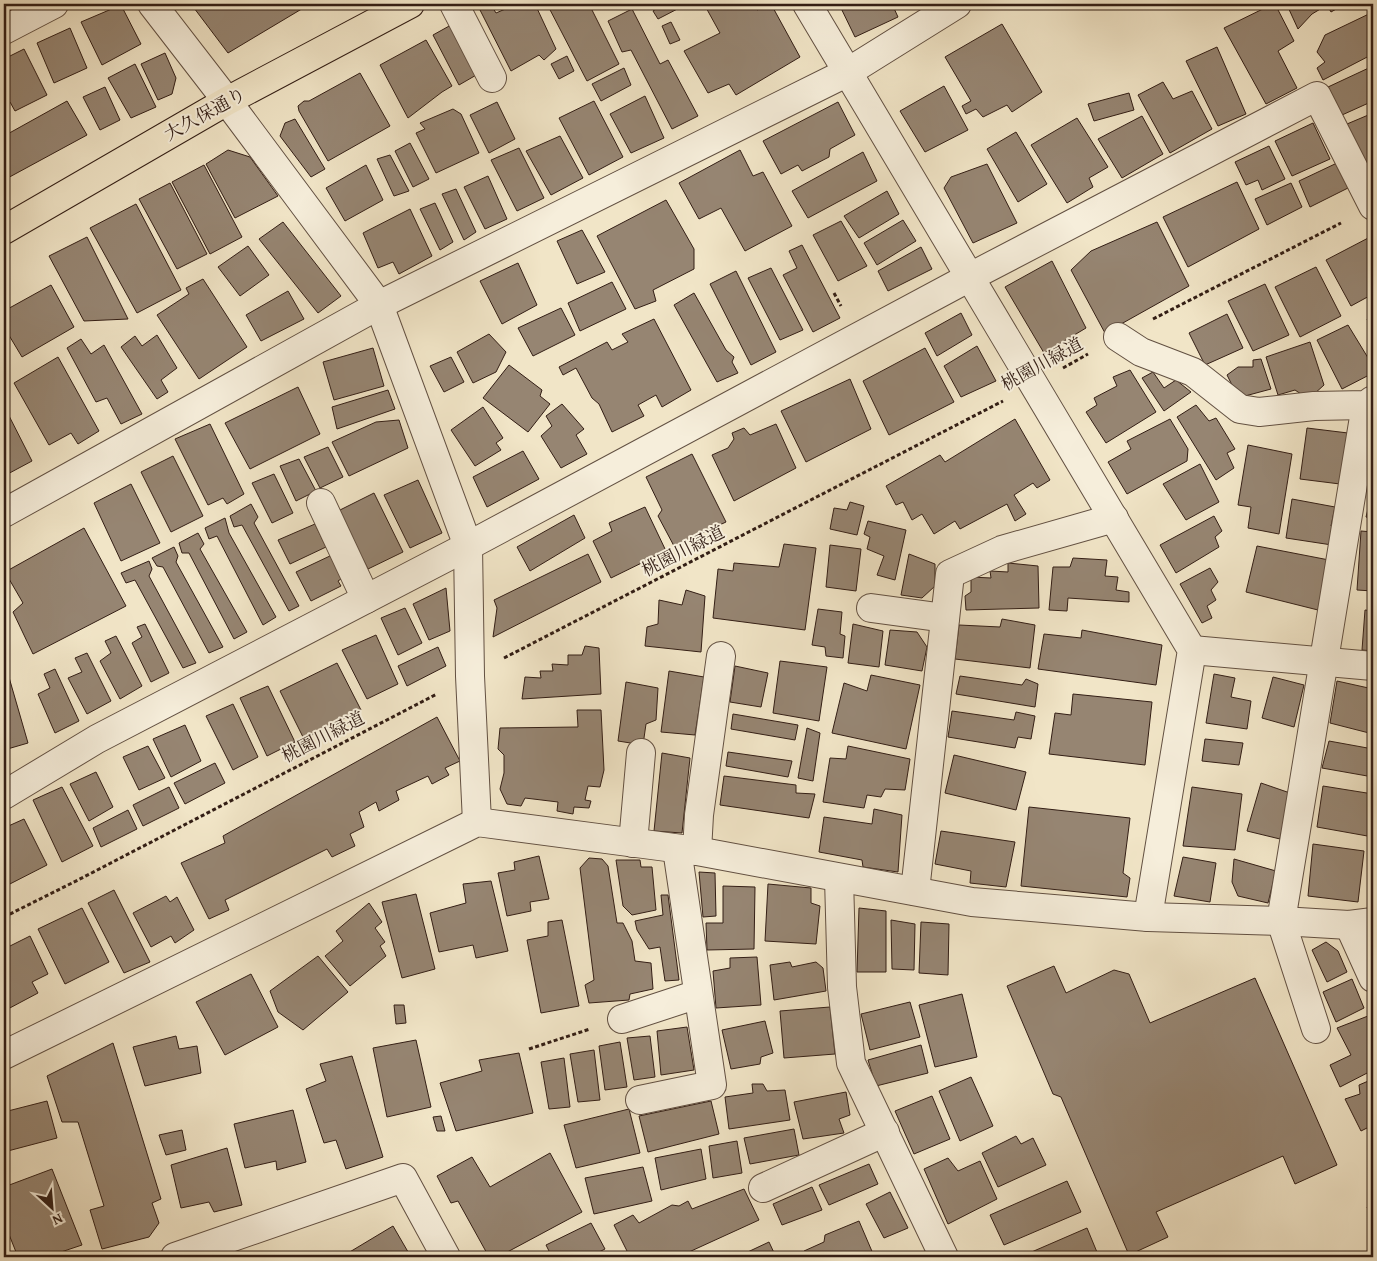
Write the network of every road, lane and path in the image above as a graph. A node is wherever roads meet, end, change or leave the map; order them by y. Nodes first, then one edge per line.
1 (54, 4) edge
2 (152, 4) edge
3 (410, 4) edge
4 (454, 4) edge
5 (807, 4) edge
6 (957, 4) edge
7 (4, 30) edge
8 (848, 72) junction
9 (492, 78) dead end
10 (227, 101) junction
11 (1373, 206) edge
12 (4, 230) edge
13 (970, 277) junction
14 (379, 306) junction
15 (1118, 337) junction
16 (1034, 384) junction
17 (1370, 403) edge
18 (321, 503) dead end
19 (4, 513) edge
20 (1114, 518) junction
21 (468, 546) junction
22 (366, 599) junction
23 (871, 608) dead end
24 (945, 618) junction
25 (1192, 650) junction
26 (721, 656) dead end
27 (1324, 661) junction
28 (1373, 666) edge
29 (470, 676) junction
30 (641, 753) dead end
31 (4, 795) edge
32 (477, 822) junction
33 (633, 842) junction
34 (687, 850) junction
35 (840, 878) junction
36 (915, 891) junction
37 (4, 917) edge
38 (1148, 917) junction
39 (1281, 921) junction
40 (1361, 924) edge
41 (1373, 978) edge
42 (698, 994) junction
43 (622, 1019) joint
44 (1316, 1029) dead end
45 (529, 1049) dead end
46 (4, 1055) edge
47 (640, 1100) dead end
48 (885, 1132) junction
49 (763, 1188) dead end
50 (175, 1257) edge
51 (446, 1257) edge
52 (944, 1257) edge

1 - 7 street
2 - 10 street
3 - 10 main road, 大久保通り
4 - 9 street
5 - 8 street
6 - 8 street
8 - 13 street
8 - 14 street
10 - 12 main road, 大久保通り
10 - 14 street
11 - 13 street
11 - 15 path, 桃園川緑道
13 - 16 street
13 - 21 street
14 - 19 street
14 - 21 street
15 - 16 path, 桃園川緑道
15 - 17 street
16 - 20 street
16 - 29 path, 桃園川緑道
17 - 27 street
18 - 22 street
20 - 24 street
20 - 25 street
21 - 22 street
21 - 29 street
22 - 31 street
23 - 24 street
24 - 36 street
25 - 27 street
25 - 38 street
26 - 34 street
27 - 28 street
27 - 39 street
29 - 32 street
29 - 37 path, 桃園川緑道
30 - 33 street
32 - 33 street
32 - 46 street
33 - 34 street
34 - 35 street
34 - 42 street
35 - 36 street
35 - 48 street
36 - 38 street
38 - 39 street
39 - 40 street
39 - 44 street
40 - 41 street
42 - 43 street
42 - 47 street
43 - 45 path
48 - 49 street
48 - 52 street
50 - 51 street

